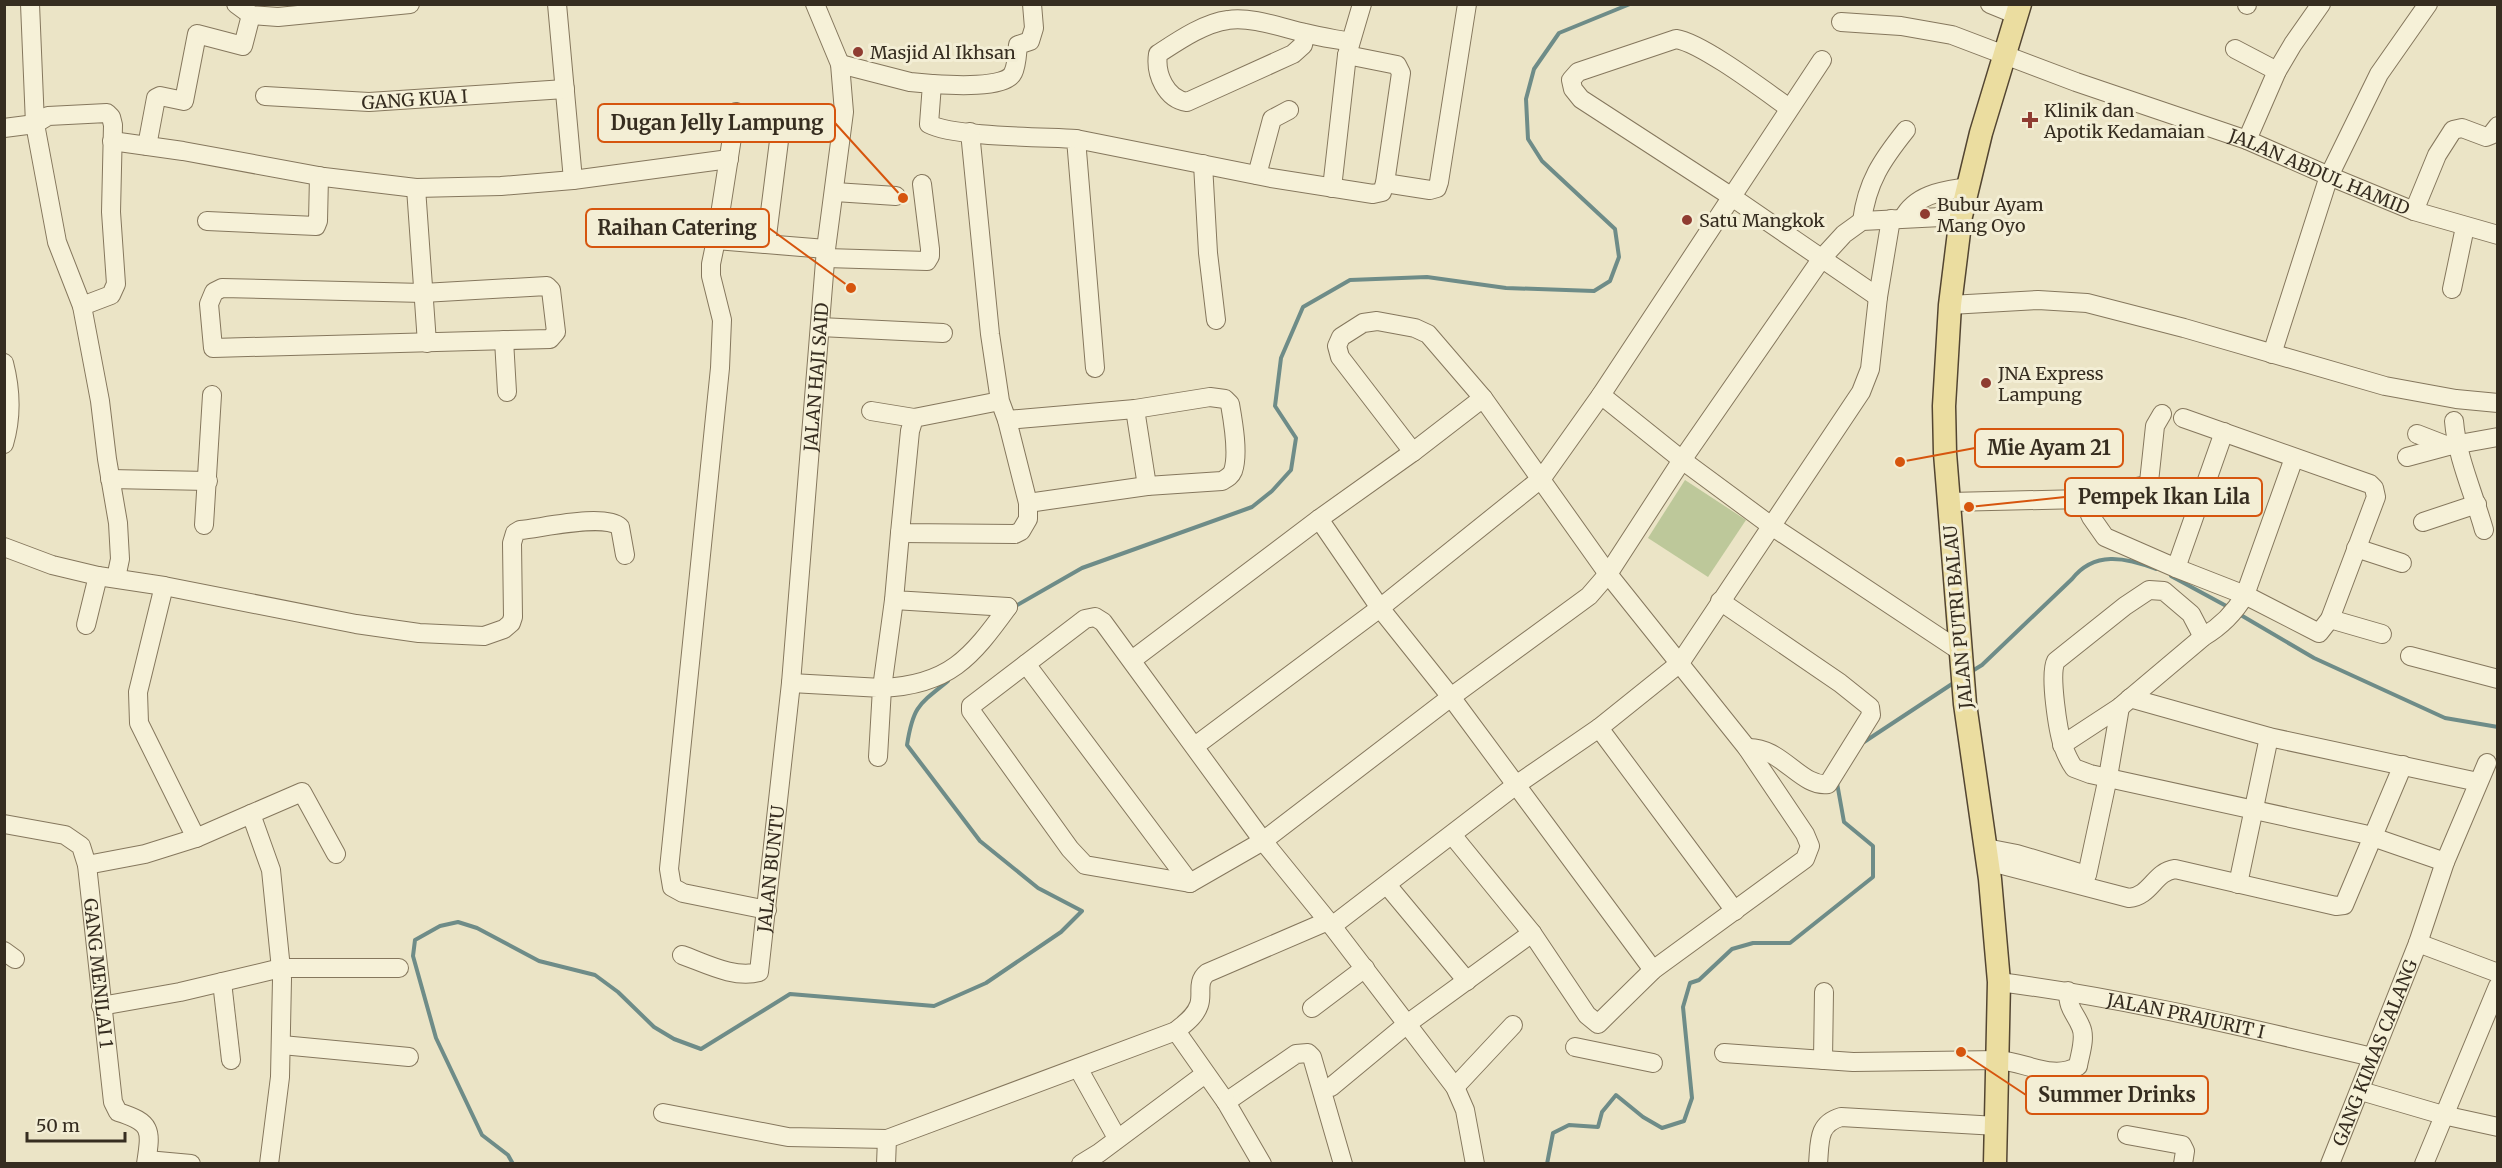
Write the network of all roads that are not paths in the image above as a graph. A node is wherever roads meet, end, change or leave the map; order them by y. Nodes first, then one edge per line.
1 (30, 4) edge
2 (236, 4) edge
3 (410, 4) edge
4 (557, 4) edge
5 (815, 4) edge
6 (1032, 4) edge
7 (1362, 4) edge
8 (1467, 4) edge
9 (1990, 4) edge
10 (2321, 4) edge
11 (2428, 4) edge
12 (2018, 10) edge
13 (251, 15) junction
14 (1841, 22) dead end
15 (1305, 33) junction
16 (1348, 48) junction
17 (2235, 49) dead end
18 (2006, 54) junction
19 (1822, 60) dead end
20 (840, 64) junction
21 (2277, 71) junction
22 (932, 84) junction
23 (565, 89) junction
24 (265, 96) dead end
25 (1789, 108) junction
26 (1290, 110) dead end
27 (736, 112) dead end
28 (782, 117) dead end
29 (35, 124) junction
30 (2498, 126) edge
31 (4, 128) edge
32 (1906, 130) dead end
33 (970, 132) junction
34 (1076, 139) junction
35 (2247, 140) junction
36 (112, 141) junction
37 (147, 146) junction
38 (729, 159) junction
39 (1203, 165) junction
40 (319, 176) junction
41 (1257, 176) junction
42 (2329, 176) junction
43 (573, 180) junction
44 (1385, 183) junction
45 (922, 184) dead end
46 (1968, 187) junction
47 (416, 188) junction
48 (1332, 188) junction
49 (835, 192) junction
50 (896, 196) dead end
51 (1732, 197) junction
52 (2414, 211) junction
53 (1961, 216) junction
54 (1897, 219) junction
55 (207, 221) dead end
56 (1862, 221) junction
57 (2466, 227) junction
58 (2498, 235) edge
59 (716, 240) junction
60 (766, 244) junction
61 (826, 253) junction
62 (1822, 258) junction
63 (2452, 289) dead end
64 (423, 293) junction
65 (1878, 297) junction
66 (1950, 304) junction
67 (82, 306) junction
68 (1216, 320) dead end
69 (820, 327) junction
70 (943, 333) dead end
71 (504, 340) junction
72 (427, 343) junction
73 (2272, 354) junction
74 (4, 363) edge
75 (1095, 368) dead end
76 (507, 392) dead end
77 (212, 395) dead end
78 (1601, 395) junction
79 (1483, 398) junction
80 (1000, 401) junction
81 (2498, 403) edge
82 (1135, 410) junction
83 (870, 411) dead end
84 (2162, 414) dead end
85 (915, 418) junction
86 (2183, 418) dead end
87 (1007, 420) junction
88 (2454, 421) dead end
89 (2224, 432) junction
90 (2417, 434) dead end
91 (2498, 437) edge
92 (4, 444) edge
93 (2453, 446) junction
94 (1413, 452) junction
95 (2407, 457) dead end
96 (2294, 458) junction
97 (1682, 460) junction
98 (1542, 478) junction
99 (110, 479) junction
100 (208, 481) junction
101 (1147, 486) junction
102 (2083, 499) junction
103 (1949, 502) junction
104 (1028, 503) junction
105 (2477, 504) junction
106 (1319, 519) junction
107 (2423, 522) dead end
108 (204, 525) dead end
109 (1770, 525) junction
110 (2484, 530) dead end
111 (900, 533) junction
112 (4, 547) edge
113 (2356, 549) junction
114 (625, 555) dead end
115 (2402, 563) dead end
116 (2176, 568) junction
117 (1608, 574) junction
118 (98, 576) junction
119 (116, 578) junction
120 (164, 586) junction
121 (894, 600) junction
122 (2242, 601) junction
123 (1720, 602) junction
124 (1380, 608) junction
125 (2330, 619) junction
126 (86, 625) dead end
127 (2209, 634) junction
128 (2382, 634) dead end
129 (2409, 656) dead end
130 (1132, 660) junction
131 (1961, 661) junction
132 (1680, 663) junction
133 (1026, 664) junction
134 (2498, 679) edge
135 (791, 683) junction
136 (882, 688) junction
137 (1451, 697) junction
138 (2125, 702) junction
139 (1599, 728) junction
140 (2269, 737) junction
141 (2062, 745) junction
142 (1195, 746) junction
143 (1747, 748) junction
144 (878, 757) dead end
145 (2487, 763) dead end
146 (2403, 765) junction
147 (2108, 777) junction
148 (2478, 782) junction
149 (1516, 785) junction
150 (2253, 811) junction
151 (251, 814) junction
152 (4, 824) edge
153 (1453, 836) junction
154 (196, 838) junction
155 (2372, 838) junction
156 (1263, 841) junction
157 (336, 854) dead end
158 (1986, 855) junction
159 (2445, 862) junction
160 (87, 865) junction
161 (2087, 875) junction
162 (1190, 883) junction
163 (2238, 884) junction
164 (1387, 885) junction
165 (2144, 894) junction
166 (767, 910) junction
167 (1735, 911) junction
168 (1330, 923) junction
169 (1532, 933) junction
170 (2418, 942) junction
171 (682, 955) dead end
172 (281, 968) junction
173 (399, 968) dead end
174 (1365, 968) junction
175 (1653, 970) junction
176 (2498, 973) edge
177 (1467, 981) junction
178 (222, 982) junction
179 (1999, 982) junction
180 (2498, 986) edge
181 (2068, 991) junction
182 (1824, 992) dead end
183 (101, 1006) junction
184 (1312, 1008) dead end
185 (1407, 1024) junction
186 (1598, 1024) junction
187 (1513, 1025) dead end
188 (1176, 1031) junction
189 (282, 1045) junction
190 (1725, 1053) dead end
191 (409, 1057) dead end
192 (2372, 1057) junction
193 (231, 1060) dead end
194 (1823, 1060) junction
195 (1999, 1060) junction
196 (1653, 1063) dead end
197 (1078, 1068) junction
198 (1205, 1074) junction
199 (1455, 1086) junction
200 (1331, 1087) dead end
201 (2361, 1091) junction
202 (1226, 1102) junction
203 (663, 1113) dead end
204 (2443, 1115) junction
205 (1997, 1126) junction
206 (2498, 1127) edge
207 (2127, 1135) dead end
208 (1117, 1138) junction
209 (887, 1139) junction
210 (147, 1162) edge
211 (190, 1164) edge
212 (269, 1164) edge
213 (885, 1164) edge
214 (1081, 1164) edge
215 (1262, 1164) edge
216 (1343, 1164) edge
217 (1475, 1164) edge
218 (1818, 1164) edge
219 (1995, 1164) edge
220 (2183, 1164) edge
221 (2330, 1164) edge
222 (2424, 1164) edge

1 - 29 street
2 - 13 street
3 - 13 street
4 - 23 street
5 - 20 street, JALAN HAJI SAID
6 - 22 street
7 - 16 street
8 - 44 street
9 - 12 street
10 - 21 street
11 - 42 street
12 - 18 main road, JALAN PUTRI BALAU
13 - 37 street
14 - 18 street, JALAN ABDUL HAMID
15 - 15 street
15 - 16 street
16 - 44 street
16 - 48 street
17 - 21 street
18 - 35 street, JALAN ABDUL HAMID
18 - 46 main road, JALAN PUTRI BALAU
19 - 25 street
20 - 22 street
20 - 49 street, JALAN HAJI SAID
21 - 35 street
22 - 33 street
23 - 24 street, GANG KUA I
23 - 43 street
25 - 51 street
25 - 51 street
26 - 41 street
27 - 38 street
28 - 60 street
29 - 31 street
29 - 36 street
29 - 67 street
30 - 52 street
32 - 56 street
33 - 34 street
33 - 80 street
34 - 39 street
34 - 75 street
35 - 42 street, JALAN ABDUL HAMID
36 - 37 street
36 - 67 street
37 - 40 street
38 - 43 street
38 - 59 street
39 - 41 street
39 - 68 street
40 - 47 street
40 - 55 street
41 - 48 street
42 - 52 street, JALAN ABDUL HAMID
42 - 73 street
43 - 47 street
44 - 48 street
45 - 61 street
46 - 53 main road, JALAN PUTRI BALAU
46 - 54 street
47 - 64 street
49 - 50 street
49 - 61 street, JALAN HAJI SAID
51 - 62 street
51 - 78 street
52 - 57 street, JALAN ABDUL HAMID
53 - 54 street
53 - 66 main road, JALAN PUTRI BALAU
54 - 56 street
54 - 65 street
56 - 62 street
57 - 58 street, JALAN ABDUL HAMID
57 - 63 street
59 - 60 street
59 - 166 street
60 - 61 street
61 - 69 street, JALAN HAJI SAID
62 - 65 street
62 - 97 street
64 - 71 street
64 - 72 street
64 - 72 street
65 - 109 street
66 - 73 street
66 - 103 main road, JALAN PUTRI BALAU
67 - 99 street
69 - 70 street
69 - 135 street, JALAN HAJI SAID
71 - 72 street
71 - 76 street
73 - 81 street
74 - 92 street
77 - 100 street
78 - 97 street
78 - 98 street
79 - 94 street
79 - 94 street
79 - 98 street
80 - 85 street
80 - 87 street
82 - 87 street
82 - 101 street
82 - 101 street
83 - 85 street
84 - 102 street
85 - 111 street
86 - 89 street
87 - 104 street
88 - 93 street
89 - 96 street
89 - 116 street
90 - 93 street
91 - 93 street
93 - 95 street
93 - 105 street
94 - 106 street
96 - 113 street
96 - 122 street
97 - 109 street
97 - 117 street
98 - 117 street
98 - 124 street
99 - 100 street
99 - 119 street
100 - 108 street
101 - 104 street
102 - 103 street
102 - 116 street
103 - 131 main road, JALAN PUTRI BALAU
104 - 111 street
105 - 107 street
105 - 110 street
106 - 124 street
106 - 130 street
109 - 123 street
109 - 131 street
111 - 121 street
112 - 118 street
113 - 115 street
113 - 125 street
114 - 120 street
116 - 122 street
117 - 132 street
117 - 137 street
118 - 119 street
118 - 126 street
119 - 120 street
120 - 154 street
121 - 136 street
121 - 136 street
122 - 125 street
122 - 127 street
123 - 132 street
123 - 143 street
124 - 137 street
124 - 142 street
125 - 128 street
127 - 138 street
127 - 141 street
129 - 134 street
130 - 133 street
130 - 142 street
131 - 158 main road, JALAN PUTRI BALAU
132 - 139 street
132 - 143 street
133 - 162 street
133 - 162 street
135 - 136 street
135 - 166 street, JALAN BUNTU
136 - 144 street
137 - 149 street
137 - 156 street
138 - 140 street
138 - 141 street
138 - 147 street
139 - 149 street
139 - 167 street
140 - 146 street
140 - 150 street
141 - 147 street
142 - 156 street
143 - 167 street
145 - 148 street, GANG KIMAS CALANG
146 - 148 street
146 - 155 street
147 - 150 street
147 - 161 street
148 - 159 street, GANG KIMAS CALANG
149 - 153 street
149 - 175 street
150 - 155 street
150 - 163 street
151 - 154 street
151 - 157 street
151 - 172 street
152 - 160 street, GANG MENILAI 1
153 - 164 street
153 - 169 street
154 - 160 street
155 - 159 street
155 - 163 street
156 - 162 street
156 - 168 street
158 - 161 street
158 - 165 street
158 - 179 main road, JALAN PUTRI BALAU
159 - 170 street, GANG KIMAS CALANG
160 - 183 street, GANG MENILAI 1
161 - 165 street
163 - 165 street
164 - 168 street
164 - 177 street
166 - 171 street, JALAN BUNTU
167 - 175 street
168 - 174 street
168 - 188 street
169 - 177 street
169 - 186 street
170 - 176 street, GANG KIMAS CALANG
170 - 192 street, GANG KIMAS CALANG
172 - 173 street
172 - 178 street
172 - 189 street
174 - 184 street
174 - 185 street
175 - 186 street
177 - 185 street
178 - 183 street
178 - 193 street
179 - 181 street, JALAN PRAJURIT I
179 - 195 main road, JALAN PUTRI BALAU
180 - 204 street
181 - 192 street, JALAN PRAJURIT I
181 - 195 street
182 - 194 street
183 - 210 street, GANG MENILAI 1
185 - 199 street
185 - 200 street
186 - 196 street
187 - 199 street
188 - 197 street
188 - 198 street
189 - 191 street
189 - 212 street
190 - 194 street
192 - 201 street, GANG KIMAS CALANG
194 - 195 street
195 - 205 main road, JALAN PUTRI BALAU
197 - 208 street
197 - 209 street
198 - 202 street
198 - 208 street
199 - 217 street
201 - 204 street
201 - 221 street, GANG KIMAS CALANG
202 - 215 street
202 - 216 street
203 - 209 street
204 - 206 street
204 - 222 street
205 - 218 street
205 - 219 main road, JALAN PUTRI BALAU
207 - 220 street
208 - 214 street
209 - 213 street
210 - 211 street

